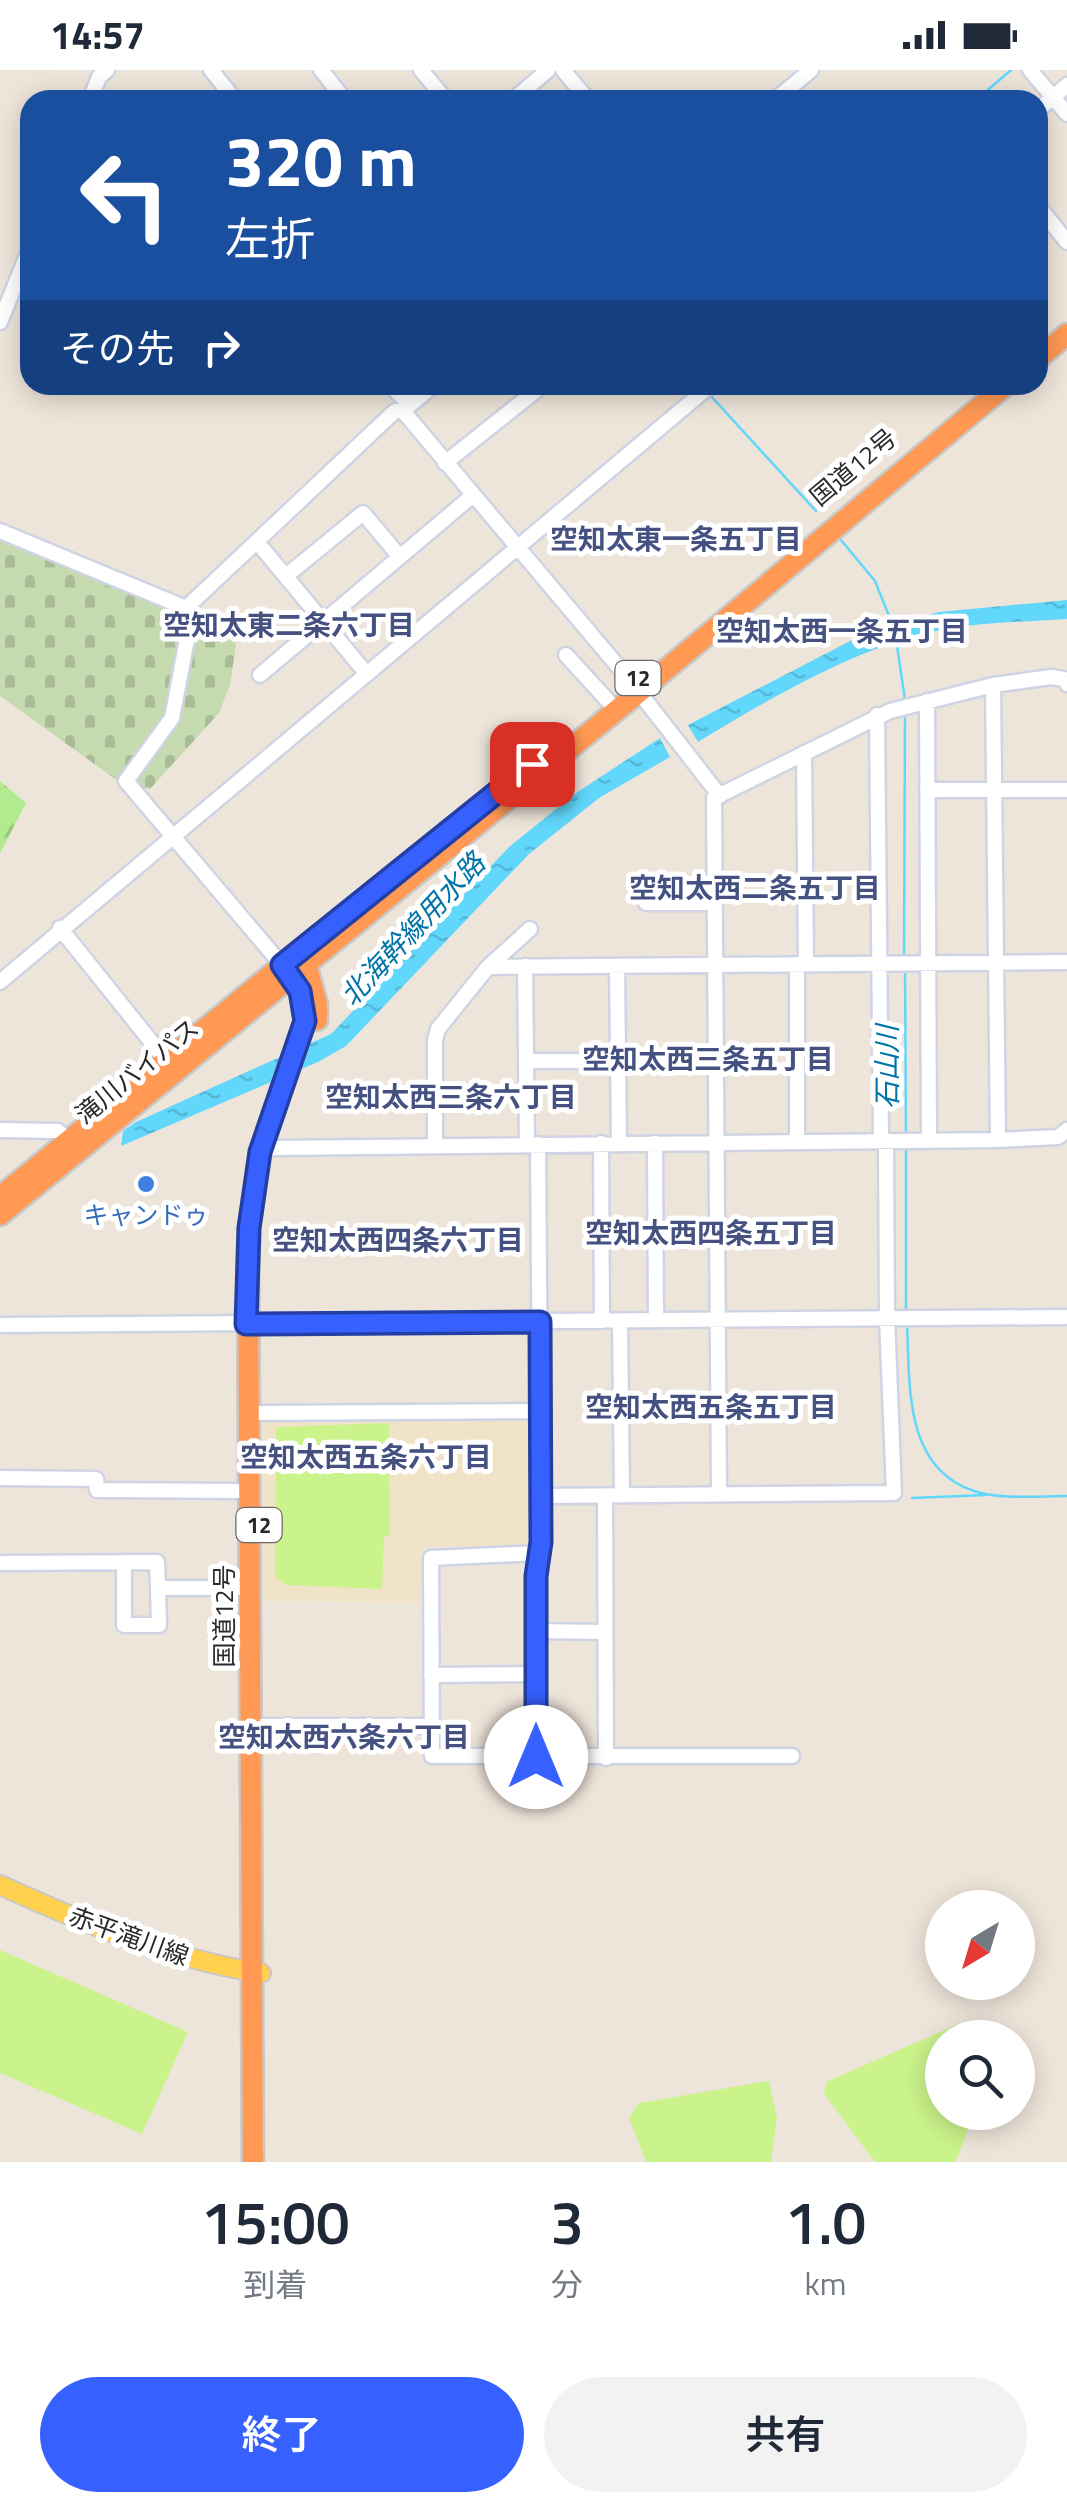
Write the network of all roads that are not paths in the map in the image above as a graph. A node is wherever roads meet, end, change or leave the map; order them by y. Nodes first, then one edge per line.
1 (210, 70) edge
2 (321, 70) edge
3 (446, 70) edge
4 (548, 70) edge
5 (563, 70) edge
6 (811, 70) edge
7 (1030, 70) edge
8 (426, 76) edge
9 (1067, 85) edge
10 (227, 90) edge
11 (336, 90) edge
12 (524, 90) edge
13 (580, 90) edge
14 (787, 90) edge
15 (1046, 90) edge
16 (1048, 92) edge
17 (1052, 97) junction
18 (1048, 101) edge
19 (1067, 114) edge
20 (1048, 218) edge
21 (1067, 242) edge
22 (20, 281) edge
23 (1067, 320) edge
24 (0, 322) edge
25 (1048, 336) edge
26 (397, 395) edge
27 (422, 395) edge
28 (530, 395) edge
29 (700, 395) edge
30 (978, 395) edge
31 (994, 395) edge
32 (406, 408) junction
33 (444, 463) junction
34 (472, 496) junction
35 (0, 530) edge
36 (257, 542) junction
37 (516, 548) junction
38 (400, 557) junction
39 (286, 576) junction
40 (186, 608) junction
41 (323, 622) junction
42 (566, 655) dead end
43 (366, 673) junction
44 (260, 674) dead end
45 (1067, 684) edge
46 (993, 685) junction
47 (635, 688) junction
48 (608, 702) junction
49 (920, 702) junction
50 (884, 713) junction
51 (804, 753) junction
52 (996, 789) junction
53 (927, 790) junction
54 (1067, 790) edge
55 (720, 796) junction
56 (173, 834) junction
57 (646, 903) dead end
58 (714, 903) junction
59 (60, 928) junction
60 (530, 929) dead end
61 (997, 962) junction
62 (1067, 962) edge
63 (921, 963) junction
64 (714, 964) junction
65 (801, 964) junction
66 (888, 964) junction
67 (525, 966) junction
68 (617, 966) junction
69 (488, 967) junction
70 (293, 968) junction
71 (0, 982) edge
72 (526, 1061) junction
73 (618, 1061) junction
74 (716, 1061) junction
75 (171, 1066) junction
76 (286, 1084) junction
77 (0, 1130) edge
78 (1067, 1130) edge
79 (70, 1140) junction
80 (888, 1140) junction
81 (922, 1140) junction
82 (998, 1140) junction
83 (797, 1141) junction
84 (718, 1142) junction
85 (619, 1143) junction
86 (655, 1143) junction
87 (532, 1144) junction
88 (601, 1144) junction
89 (435, 1145) junction
90 (272, 1148) junction
91 (0, 1197) edge
92 (0, 1215) edge
93 (893, 1317) junction
94 (1067, 1317) edge
95 (717, 1319) junction
96 (620, 1320) junction
97 (656, 1320) junction
98 (602, 1321) junction
99 (540, 1322) junction
100 (252, 1324) junction
101 (0, 1325) edge
102 (540, 1411) junction
103 (259, 1413) junction
104 (0, 1478) edge
105 (249, 1491) junction
106 (720, 1493) junction
107 (622, 1494) junction
108 (541, 1496) junction
109 (604, 1496) junction
110 (538, 1554) junction
111 (124, 1562) junction
112 (0, 1563) edge
113 (158, 1588) junction
114 (249, 1588) junction
115 (536, 1631) junction
116 (605, 1632) junction
117 (536, 1674) junction
118 (431, 1675) junction
119 (260, 1726) junction
120 (432, 1726) junction
121 (792, 1756) dead end
122 (536, 1757) junction
123 (606, 1758) junction
124 (0, 1885) edge
125 (256, 1982) junction
126 (253, 2162) edge
127 (262, 2162) edge

1 - 10 street
2 - 11 street
3 - 8 street
4 - 12 street
5 - 13 street
6 - 14 street
7 - 15 street
9 - 17 street
16 - 17 street
17 - 18 street
17 - 19 street
20 - 21 street
22 - 24 street
23 - 25 highway
26 - 32 street
27 - 32 street
28 - 33 street
29 - 37 street
30 - 47 highway, 国道12号 / 12
31 - 47 highway, 国道12号 / 12
32 - 33 street
32 - 36 street
33 - 34 street
34 - 37 street
34 - 38 street
35 - 40 street
36 - 39 street
36 - 40 street
37 - 43 street
37 - 47 street
38 - 39 street
38 - 41 street
39 - 41 street
40 - 56 street
41 - 43 street
41 - 44 street
42 - 48 street
43 - 56 street
45 - 46 street
46 - 49 street
46 - 52 street
47 - 48 highway, 国道12号 / 12
47 - 55 street
47 - 70 highway, 国道12号 / 12
48 - 70 highway, 国道12号 / 12
49 - 50 street
49 - 53 street
50 - 51 street
50 - 66 street
51 - 55 street
51 - 65 street
52 - 53 street
52 - 54 street
52 - 61 street
53 - 63 street
55 - 58 street
56 - 59 street
56 - 70 street
57 - 58 street
58 - 64 street
59 - 71 street
59 - 75 street
60 - 69 street
61 - 62 street
61 - 63 street
61 - 82 street
63 - 66 street
63 - 81 street
64 - 65 street
64 - 68 street
64 - 74 street
65 - 66 street
65 - 83 street
66 - 80 street
67 - 68 street
67 - 69 street
67 - 72 street
68 - 73 street
69 - 89 street
70 - 75 highway, 滝川バイパス / 12
70 - 76 highway, 国道12号 / 12
72 - 73 street
72 - 87 street
73 - 74 street
73 - 85 street
74 - 84 street
75 - 79 highway, 滝川バイパス / 12
75 - 92 highway, 滝川バイパス / 12
76 - 90 highway, 国道12号 / 12
76 - 100 highway, 国道12号 / 12
77 - 79 street
78 - 82 street
79 - 91 highway, 滝川バイパス / 12
80 - 81 street
80 - 83 street
80 - 93 street
81 - 82 street
83 - 84 street
84 - 86 street
84 - 95 street
85 - 86 street
85 - 88 street
86 - 97 street
87 - 88 street
87 - 89 street
87 - 99 street
88 - 98 street
89 - 90 street
90 - 100 highway, 国道12号 / 12
93 - 94 street
93 - 95 street
93 - 106 street
95 - 97 street
95 - 106 street
96 - 97 street
96 - 98 street
96 - 107 street
98 - 99 street
99 - 100 street
99 - 102 street
100 - 101 street
100 - 103 highway, 国道12号 / 12
100 - 105 highway, 国道12号 / 12
102 - 103 street
102 - 108 street
103 - 119 highway, 国道12号 / 12
104 - 105 street
105 - 114 highway, 国道12号 / 12
106 - 107 street
107 - 109 street
108 - 109 street
108 - 110 street
109 - 116 street
110 - 115 street
110 - 118 street
111 - 112 street
111 - 113 street
111 - 113 street
113 - 114 street
114 - 125 highway, 国道12号 / 12
115 - 116 street
115 - 117 street
116 - 123 street
117 - 118 street
117 - 122 street
118 - 120 street
119 - 120 street
119 - 125 highway, 国道12号 / 12
120 - 122 street
121 - 123 street
122 - 123 street
124 - 125 main road, 赤平滝川線
125 - 126 highway, 国道12号 / 12
125 - 127 highway, 国道12号 / 12

